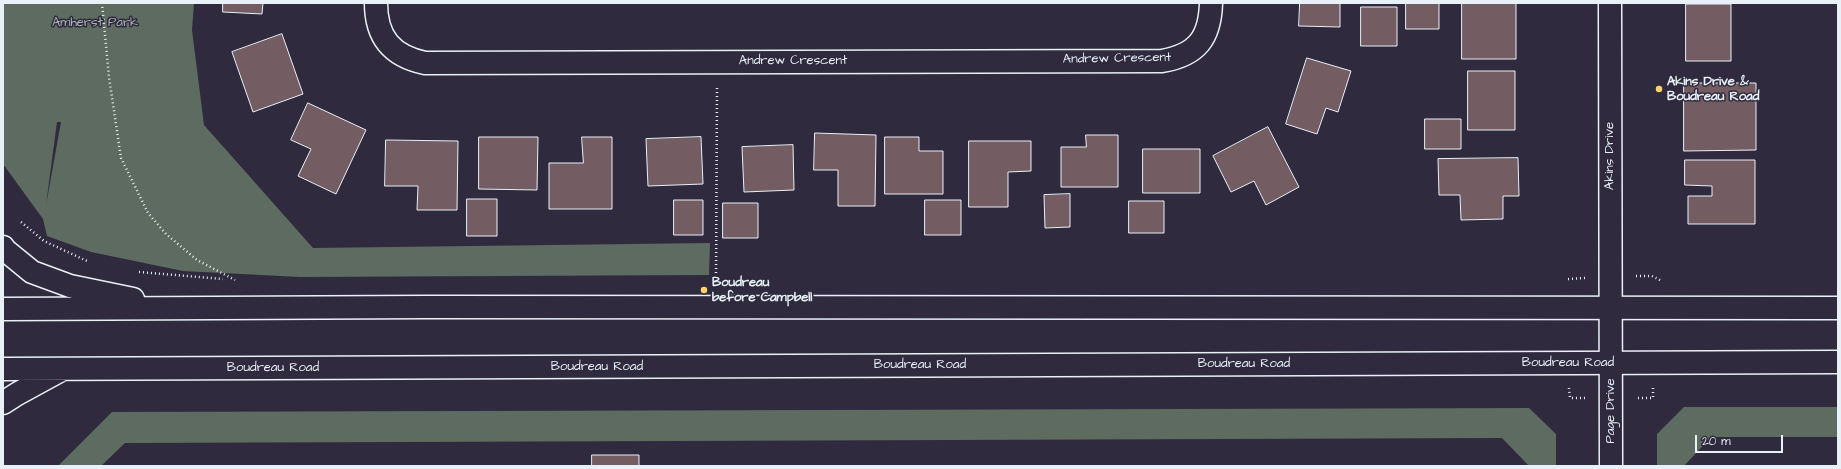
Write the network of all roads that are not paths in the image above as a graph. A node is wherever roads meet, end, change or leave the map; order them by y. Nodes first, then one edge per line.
1 (376, 3) edge
2 (1211, 3) edge
3 (1610, 3) edge
4 (3, 247) edge
5 (181, 308) junction
6 (1610, 308) junction
7 (1838, 308) edge
8 (3, 309) edge
9 (1838, 362) edge
10 (1610, 363) junction
11 (3, 369) edge
12 (64, 369) junction
13 (3, 403) edge
14 (1611, 466) edge

1 - 2 main road, Andrew Crescent
3 - 6 main road, Akins Drive
4 - 5 main road
5 - 6 main road
5 - 8 main road
6 - 7 main road
6 - 10 main road, Page Drive
9 - 10 main road, Boudreau Road
10 - 12 main road, Boudreau Road
10 - 14 main road, Page Drive
11 - 12 main road, Boudreau Road
12 - 13 main road

